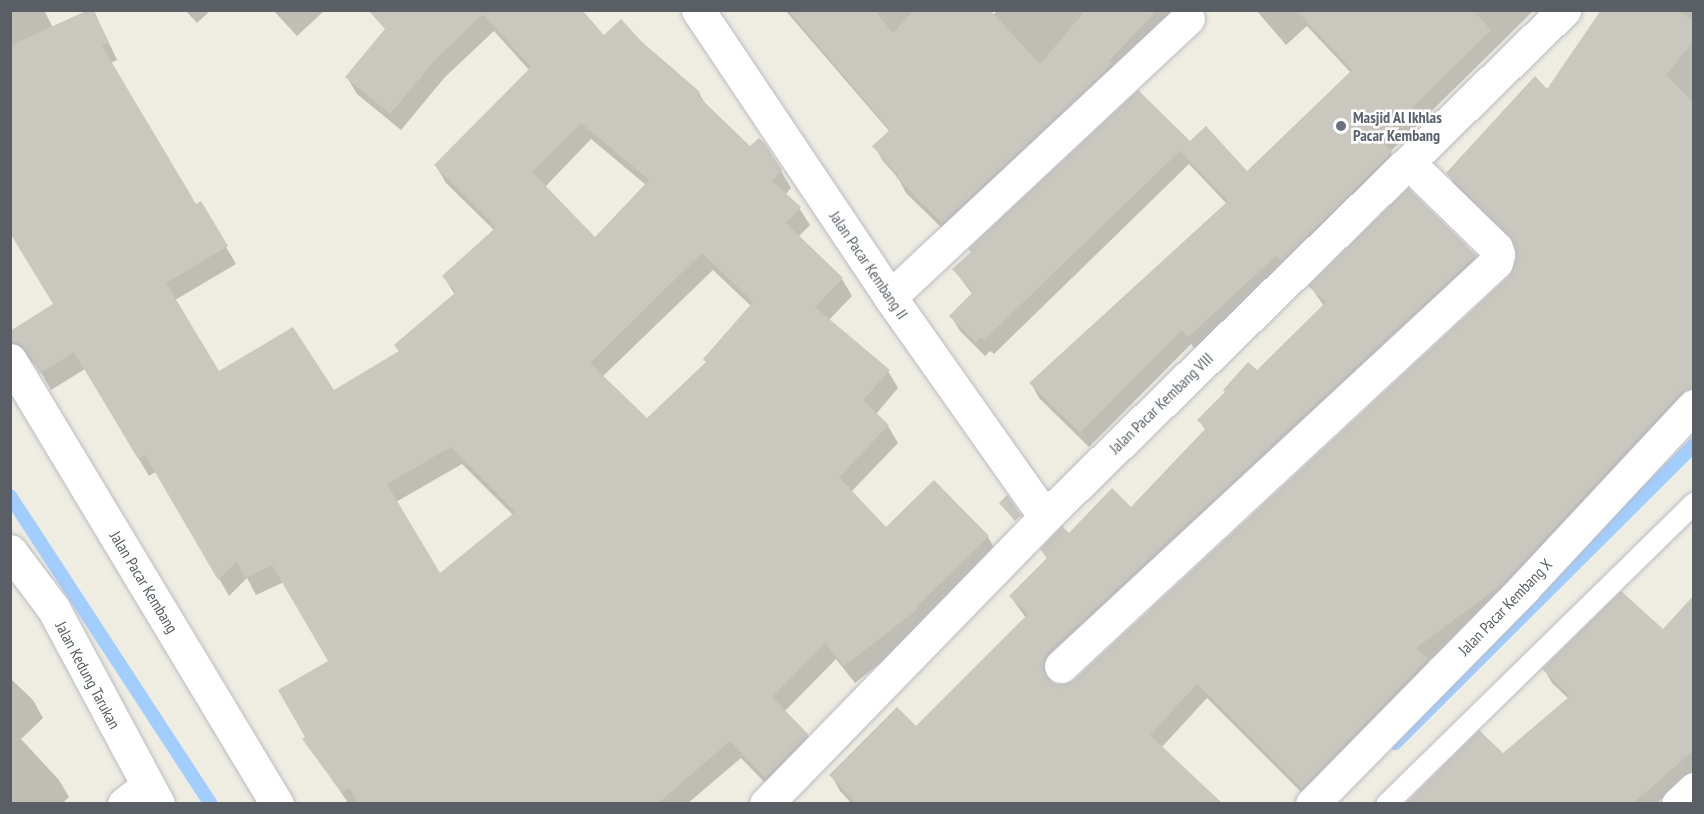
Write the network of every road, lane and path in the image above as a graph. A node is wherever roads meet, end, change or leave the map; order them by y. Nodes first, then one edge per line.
1 (698, 10) edge
2 (1564, 10) edge
3 (1188, 18) dead end
4 (1409, 163) junction
5 (891, 297) junction
6 (10, 360) edge
7 (1694, 406) edge
8 (1694, 502) edge
9 (1044, 517) junction
10 (10, 550) edge
11 (1061, 666) dead end
12 (1694, 789) edge
13 (143, 798) edge
14 (277, 804) edge
15 (766, 804) edge
16 (1312, 804) edge
17 (1386, 804) edge
18 (1678, 804) edge

1 - 5 street, Jalan Pacar Kembang II
2 - 4 street, Jalan Pacar Kembang VIII
3 - 5 street
4 - 9 street, Jalan Pacar Kembang VIII
4 - 11 street
5 - 9 street, Jalan Pacar Kembang II
6 - 14 street, Jalan Pacar Kembang
7 - 16 street, Jalan Pacar Kembang X
8 - 17 lane
9 - 15 street, Jalan Pacar Kembang VIII
10 - 13 street, Jalan Kedung Tarukan
12 - 18 street

